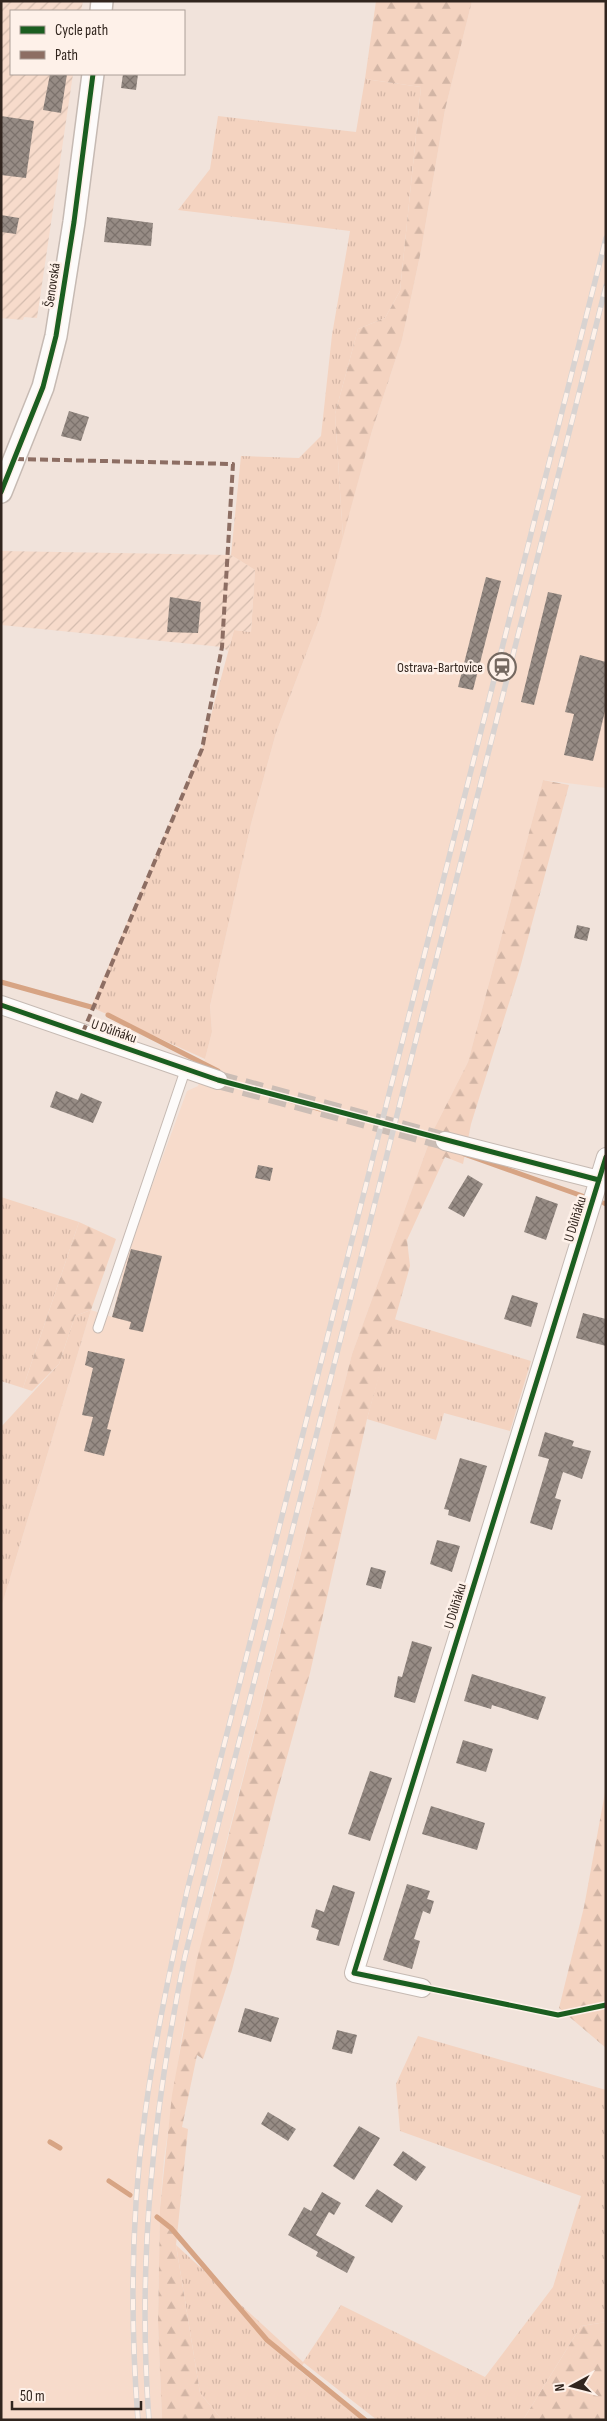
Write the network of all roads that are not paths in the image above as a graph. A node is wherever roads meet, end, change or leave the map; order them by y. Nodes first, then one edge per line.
1 (93, 75) edge
2 (1, 492) edge
3 (1, 1005) edge
4 (186, 1068) junction
5 (218, 1080) tunnel mouth
6 (445, 1141) tunnel mouth
7 (606, 1157) edge
8 (599, 1180) junction
9 (98, 1328) dead end
10 (422, 1988) dead end

1 - 2 street, Šenovská
3 - 4 street, U Důlňáku
4 - 5 street, U Důlňáku
4 - 9 lane
6 - 8 street, U Důlňáku
7 - 8 street, U Důlňáku
8 - 10 street, U Důlňáku

